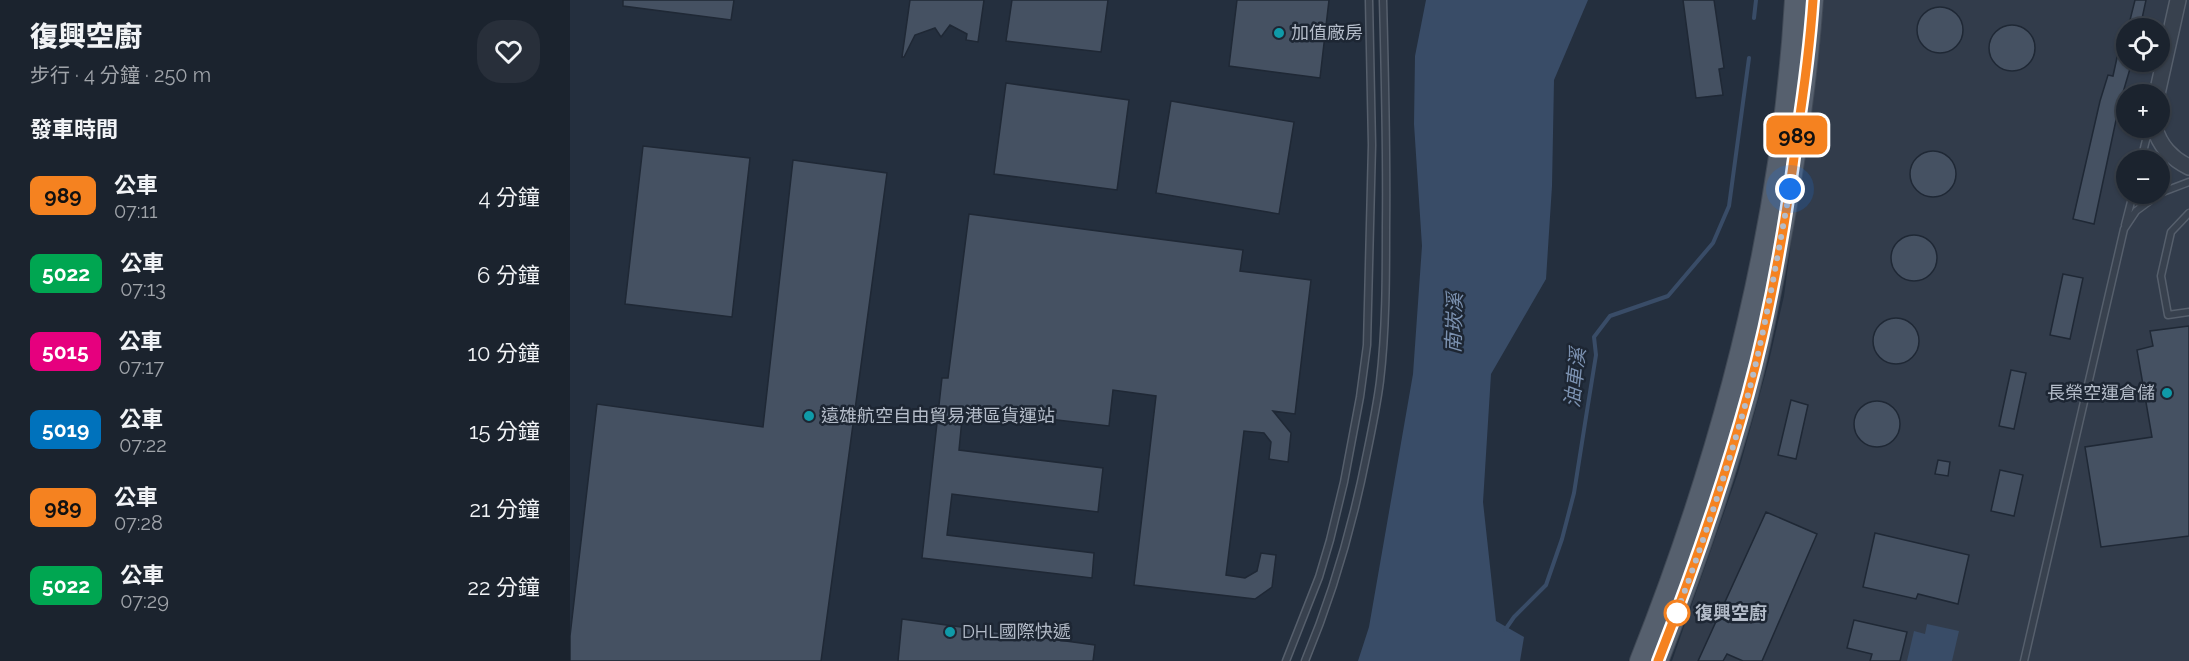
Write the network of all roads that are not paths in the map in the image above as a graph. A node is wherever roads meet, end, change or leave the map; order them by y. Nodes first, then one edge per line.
1 (1369, 0) edge
2 (1383, 0) edge
3 (1795, 0) edge
4 (1813, 0) edge
5 (2178, 0) edge
6 (2159, 84) edge
7 (2158, 138) edge
8 (2189, 167) edge
9 (2189, 182) edge
10 (2170, 189) edge
11 (2130, 204) edge
12 (2145, 204) edge
13 (2189, 213) edge
14 (2124, 229) junction
15 (2189, 312) edge
16 (1286, 661) edge
17 (1305, 661) edge
18 (1640, 661) edge
19 (1658, 661) edge
20 (2024, 661) edge

1 - 16 lane
2 - 17 lane
3 - 18 main road
4 - 19 main road
5 - 6 street
7 - 8 street
9 - 10 lane
11 - 14 lane
12 - 14 lane
13 - 15 lane
14 - 20 lane

